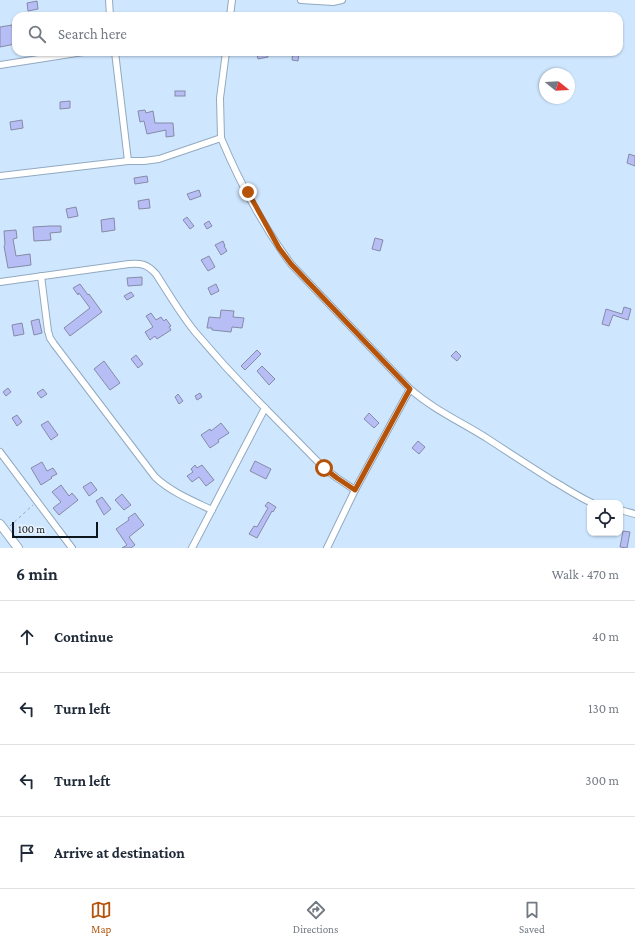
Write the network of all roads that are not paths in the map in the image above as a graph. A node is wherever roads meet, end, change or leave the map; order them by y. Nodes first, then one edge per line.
1 (109, 0) edge
2 (232, 0) edge
3 (301, 0) edge
4 (342, 0) edge
5 (110, 12) edge
6 (230, 12) edge
7 (57, 56) edge
8 (115, 56) edge
9 (225, 56) edge
10 (0, 65) edge
11 (221, 138) junction
12 (128, 162) junction
13 (0, 176) edge
14 (41, 276) junction
15 (0, 282) edge
16 (410, 389) junction
17 (265, 408) junction
18 (0, 452) edge
19 (355, 490) junction
20 (587, 500) edge
21 (212, 510) junction
22 (623, 511) edge
23 (635, 514) edge
24 (2, 527) edge
25 (18, 548) edge
26 (72, 548) edge
27 (192, 548) edge
28 (327, 548) edge

1 - 5 street
2 - 6 street
3 - 4 street
7 - 10 street
8 - 12 street
9 - 11 street
11 - 12 street
11 - 16 street
12 - 13 street
14 - 15 street
14 - 17 street
14 - 21 street
16 - 19 street
16 - 20 street
17 - 19 street
17 - 21 street
18 - 26 street
19 - 28 street
21 - 27 street
22 - 23 street
24 - 25 street

